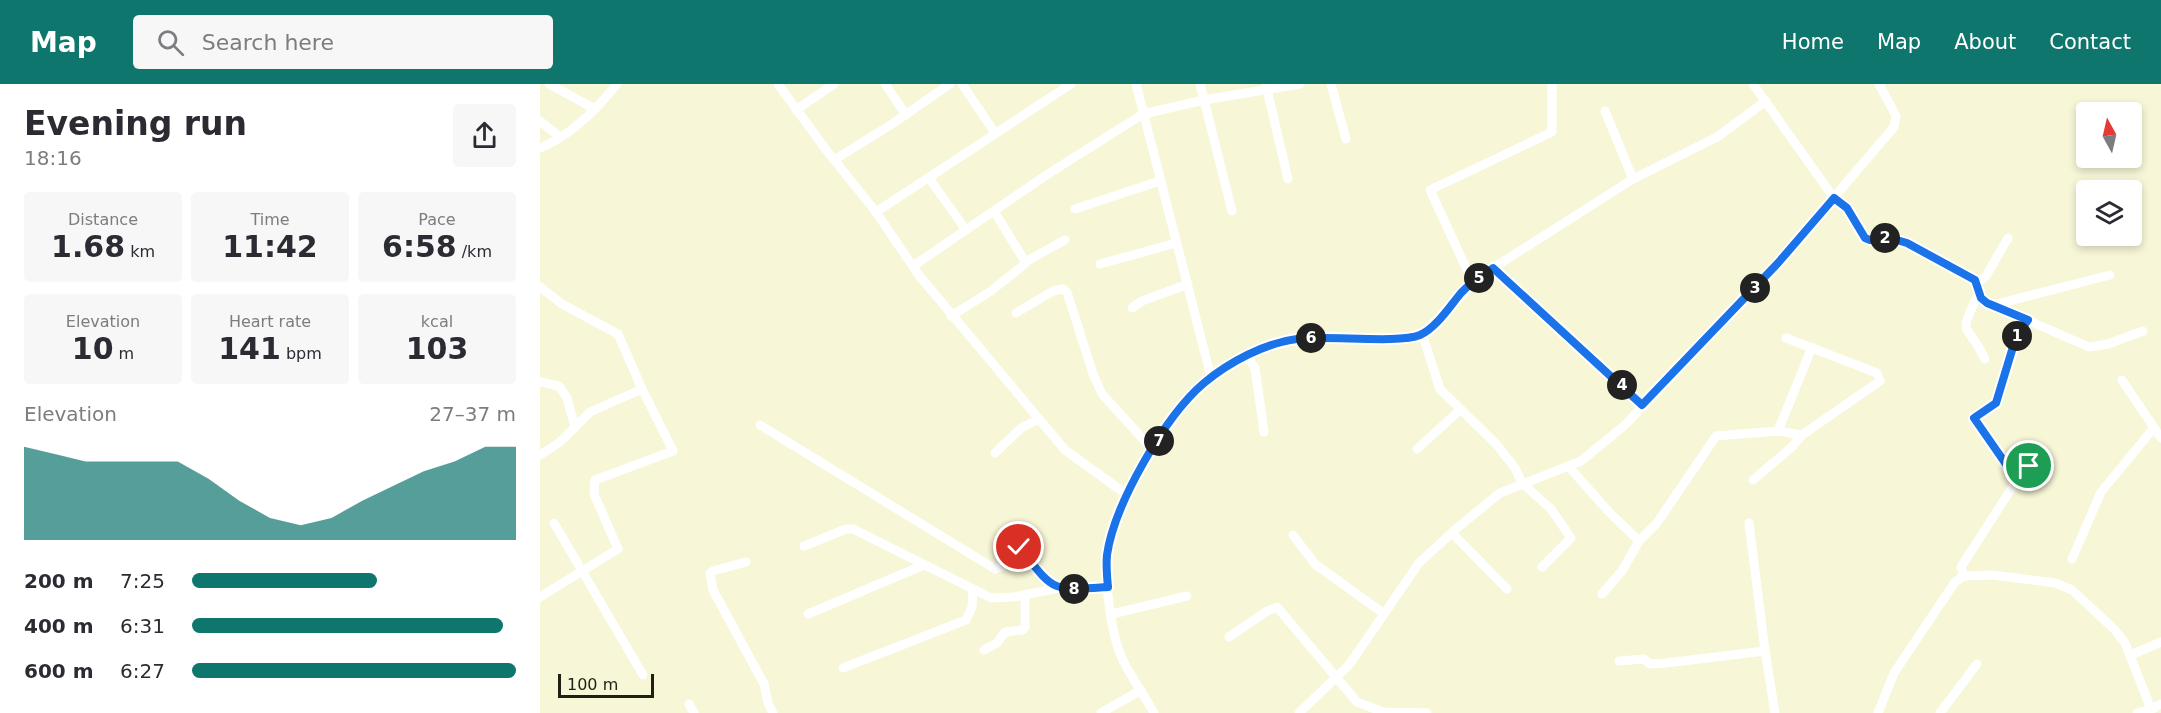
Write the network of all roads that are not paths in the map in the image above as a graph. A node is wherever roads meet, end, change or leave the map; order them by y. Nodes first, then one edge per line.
1 (549, 84) edge
2 (617, 84) edge
3 (778, 84) edge
4 (834, 84) edge
5 (885, 84) edge
6 (950, 84) edge
7 (962, 84) edge
8 (1071, 84) edge
9 (1136, 84) edge
10 (1200, 84) edge
11 (1300, 84) edge
12 (1331, 84) edge
13 (1552, 84) edge
14 (1753, 84) edge
15 (1878, 84) edge
16 (1266, 87) edge
17 (1204, 100) junction
18 (1766, 101) junction
19 (595, 109) junction
20 (796, 111) junction
21 (1605, 111) dead end
22 (1143, 114) junction
23 (906, 115) junction
24 (540, 121) edge
25 (995, 133) junction
26 (560, 137) junction
27 (1346, 139) dead end
28 (540, 148) edge
29 (834, 160) junction
30 (929, 178) junction
31 (1288, 179) dead end
32 (1633, 179) junction
33 (1160, 181) junction
34 (1834, 198) junction
35 (1076, 209) dead end
36 (994, 211) junction
37 (1232, 211) dead end
38 (876, 212) junction
39 (966, 230) junction
40 (2008, 238) dead end
41 (1065, 240) dead end
42 (1176, 243) junction
43 (1027, 261) junction
44 (1100, 264) dead end
45 (913, 266) junction
46 (1493, 268) junction
47 (2110, 275) dead end
48 (1473, 283) junction
49 (1188, 284) junction
50 (1979, 286) junction
51 (540, 287) edge
52 (1993, 305) junction
53 (1132, 308) dead end
54 (1016, 313) dead end
55 (951, 315) junction
56 (2028, 320) junction
57 (2143, 331) dead end
58 (1422, 334) junction
59 (1786, 338) dead end
60 (1812, 347) junction
61 (1247, 356) junction
62 (1985, 359) dead end
63 (1212, 377) junction
64 (2122, 380) dead end
65 (540, 382) edge
66 (642, 389) junction
67 (1642, 405) junction
68 (1460, 410) junction
69 (1039, 419) junction
70 (760, 425) dead end
71 (575, 427) junction
72 (2153, 429) junction
73 (1778, 431) junction
74 (1264, 432) dead end
75 (1802, 435) junction
76 (2161, 438) edge
77 (1417, 448) dead end
78 (1153, 450) junction
79 (995, 453) dead end
80 (540, 456) edge
81 (2029, 466) dead end
82 (1569, 467) junction
83 (1753, 480) dead end
84 (2017, 480) junction
85 (1522, 483) junction
86 (1126, 494) junction
87 (554, 523) dead end
88 (1749, 523) dead end
89 (1452, 533) junction
90 (1293, 535) dead end
91 (1639, 541) junction
92 (804, 546) dead end
93 (2072, 559) dead end
94 (747, 562) dead end
95 (924, 566) junction
96 (1542, 567) dead end
97 (581, 571) junction
98 (1964, 576) junction
99 (1108, 587) junction
100 (1059, 588) junction
101 (1507, 589) dead end
102 (973, 591) junction
103 (541, 593) edge
104 (1602, 594) dead end
105 (1024, 595) junction
106 (1187, 596) dead end
107 (808, 614) dead end
108 (1112, 614) junction
109 (1383, 614) junction
110 (1229, 637) dead end
111 (2161, 642) edge
112 (984, 650) dead end
113 (1765, 651) junction
114 (2131, 655) junction
115 (1619, 662) dead end
116 (1977, 664) dead end
117 (843, 668) dead end
118 (643, 675) dead end
119 (1336, 679) junction
120 (1141, 690) junction
121 (2158, 707) edge
122 (1879, 710) edge
123 (773, 713) edge
124 (1101, 713) edge
125 (1154, 713) edge
126 (1299, 713) edge
127 (1427, 713) edge
128 (1775, 713) edge
129 (1888, 713) edge
130 (1940, 713) edge
131 (2138, 713) edge

1 - 19 street
2 - 19 street
3 - 20 street
4 - 20 street
5 - 23 street
6 - 23 street
7 - 25 street
8 - 25 street
9 - 22 street
10 - 17 street
11 - 16 street
12 - 27 street
13 - 48 street
14 - 18 street
15 - 34 street
16 - 17 street
16 - 31 street
17 - 22 street
17 - 37 street
18 - 32 street
18 - 34 street
19 - 26 street
20 - 29 street
21 - 32 street
22 - 33 street
22 - 36 street
23 - 29 street
24 - 26 street
25 - 30 street
26 - 28 street
29 - 38 street
30 - 38 street
30 - 39 street
32 - 46 street
33 - 35 street
33 - 42 street
34 - 50 street
34 - 67 street
36 - 39 street
36 - 43 street
38 - 45 street
39 - 45 street
40 - 50 street
41 - 43 street
42 - 44 street
42 - 49 street
43 - 55 street
45 - 55 street
46 - 48 street
46 - 67 street
47 - 52 street
48 - 58 street
49 - 53 street
49 - 63 street
50 - 52 street
50 - 62 street
51 - 66 street
52 - 56 street
54 - 78 street
55 - 69 street
56 - 57 street
56 - 84 street
58 - 61 street
58 - 68 street
59 - 60 street
60 - 73 street
60 - 75 street
61 - 63 street
61 - 74 street
63 - 78 street
64 - 72 street
65 - 71 street
66 - 71 street
66 - 97 street
67 - 82 street
68 - 77 street
68 - 85 street
69 - 79 street
69 - 86 street
70 - 100 street
71 - 80 street
72 - 76 street
72 - 93 street
73 - 75 street
73 - 91 street
75 - 83 street
78 - 86 street
81 - 84 street
82 - 85 street
82 - 91 street
84 - 98 street
85 - 89 street
85 - 96 street
86 - 99 street
87 - 97 street
88 - 113 street
89 - 101 street
89 - 109 street
90 - 109 street
91 - 104 street
92 - 95 street
94 - 123 street
95 - 102 street
95 - 107 street
97 - 103 street
97 - 118 street
98 - 114 street
98 - 122 street
99 - 100 street
99 - 108 street
100 - 105 street
102 - 105 street
102 - 117 street
105 - 112 street
106 - 108 street
108 - 120 street
109 - 119 street
110 - 119 street
111 - 114 street
113 - 115 street
113 - 128 street
114 - 121 street
116 - 130 street
119 - 126 street
119 - 127 street
120 - 124 street
120 - 125 street
121 - 131 street
122 - 129 street

